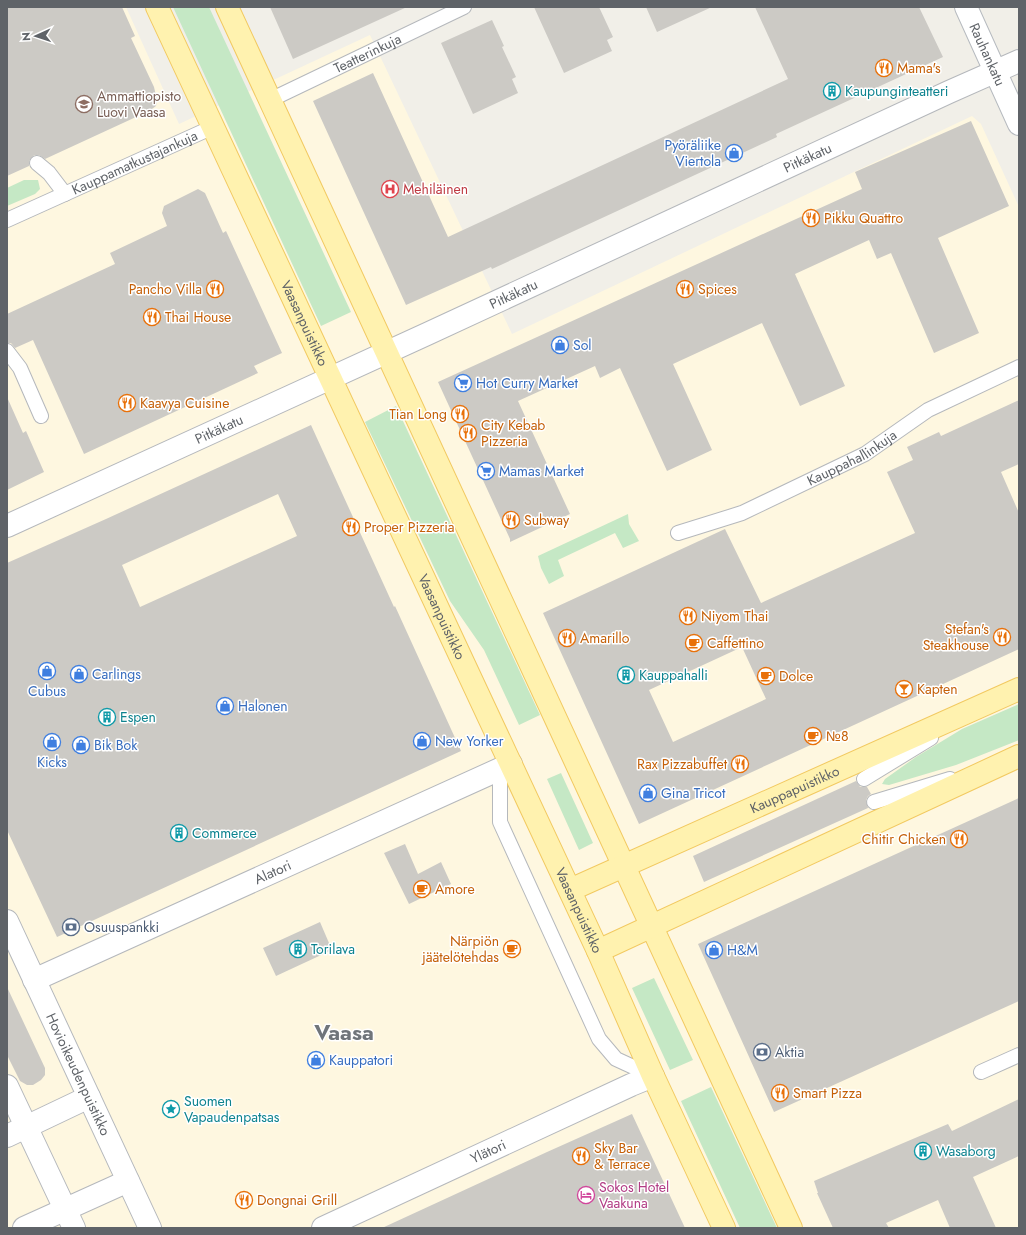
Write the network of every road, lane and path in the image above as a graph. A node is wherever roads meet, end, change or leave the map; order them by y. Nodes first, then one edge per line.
1 (157, 7) edge
2 (227, 7) edge
3 (464, 7) edge
4 (966, 7) edge
5 (1019, 61) edge
6 (995, 72) junction
7 (270, 100) junction
8 (1019, 124) edge
9 (213, 127) junction
10 (37, 163) dead end
11 (61, 196) junction
12 (7, 220) edge
13 (7, 351) edge
14 (387, 352) junction
15 (1019, 367) edge
16 (331, 377) junction
17 (41, 416) dead end
18 (7, 526) edge
19 (678, 533) dead end
20 (1019, 689) edge
21 (977, 709) junction
22 (1012, 759) edge
23 (505, 761) junction
24 (864, 779) dead end
25 (874, 802) dead end
26 (624, 866) junction
27 (570, 890) junction
28 (7, 921) edge
29 (652, 926) junction
30 (598, 951) junction
31 (34, 980) junction
32 (1019, 1055) edge
33 (980, 1072) dead end
34 (653, 1076) junction
35 (7, 1086) edge
36 (89, 1097) junction
37 (17, 1132) edge
38 (128, 1182) junction
39 (69, 1219) edge
40 (24, 1228) edge
41 (150, 1228) edge
42 (323, 1228) edge
43 (724, 1228) edge
44 (791, 1228) edge

1 - 9 main road, Vaasanpuistikko
2 - 7 main road
3 - 7 lane, Teatterinkuja
4 - 6 street, Rauhankatu
5 - 6 street, Pitkäkatu
6 - 8 street, Rauhankatu
6 - 14 street, Pitkäkatu
7 - 14 main road
9 - 11 lane, Kauppamatkustajankuja
9 - 16 main road, Vaasanpuistikko
10 - 11 lane
11 - 12 lane, Kauppamatkustajankuja
13 - 17 lane
14 - 16 street, Pitkäkatu
14 - 26 main road
15 - 19 lane, Kauppahallinkuja
16 - 18 street, Pitkäkatu
16 - 23 main road, Vaasanpuistikko
20 - 21 main road, Kauppapuistikko
21 - 24 lane
21 - 26 main road, Kauppapuistikko
22 - 25 lane
22 - 29 main road
23 - 27 main road, Vaasanpuistikko
23 - 31 street, Alatori
23 - 34 lane
26 - 27 main road, Kauppapuistikko
26 - 29 main road
27 - 30 main road, Vaasanpuistikko
28 - 31 street, Hovioikeudenpuistikko
29 - 30 main road
29 - 44 main road
30 - 34 main road, Vaasanpuistikko
31 - 36 street, Hovioikeudenpuistikko
32 - 33 lane
34 - 42 street, Ylätori
34 - 43 main road, Vaasanpuistikko
35 - 37 street
36 - 37 street
36 - 38 street, Hovioikeudenpuistikko
37 - 39 street
38 - 39 street
38 - 41 street, Hovioikeudenpuistikko
39 - 40 street

